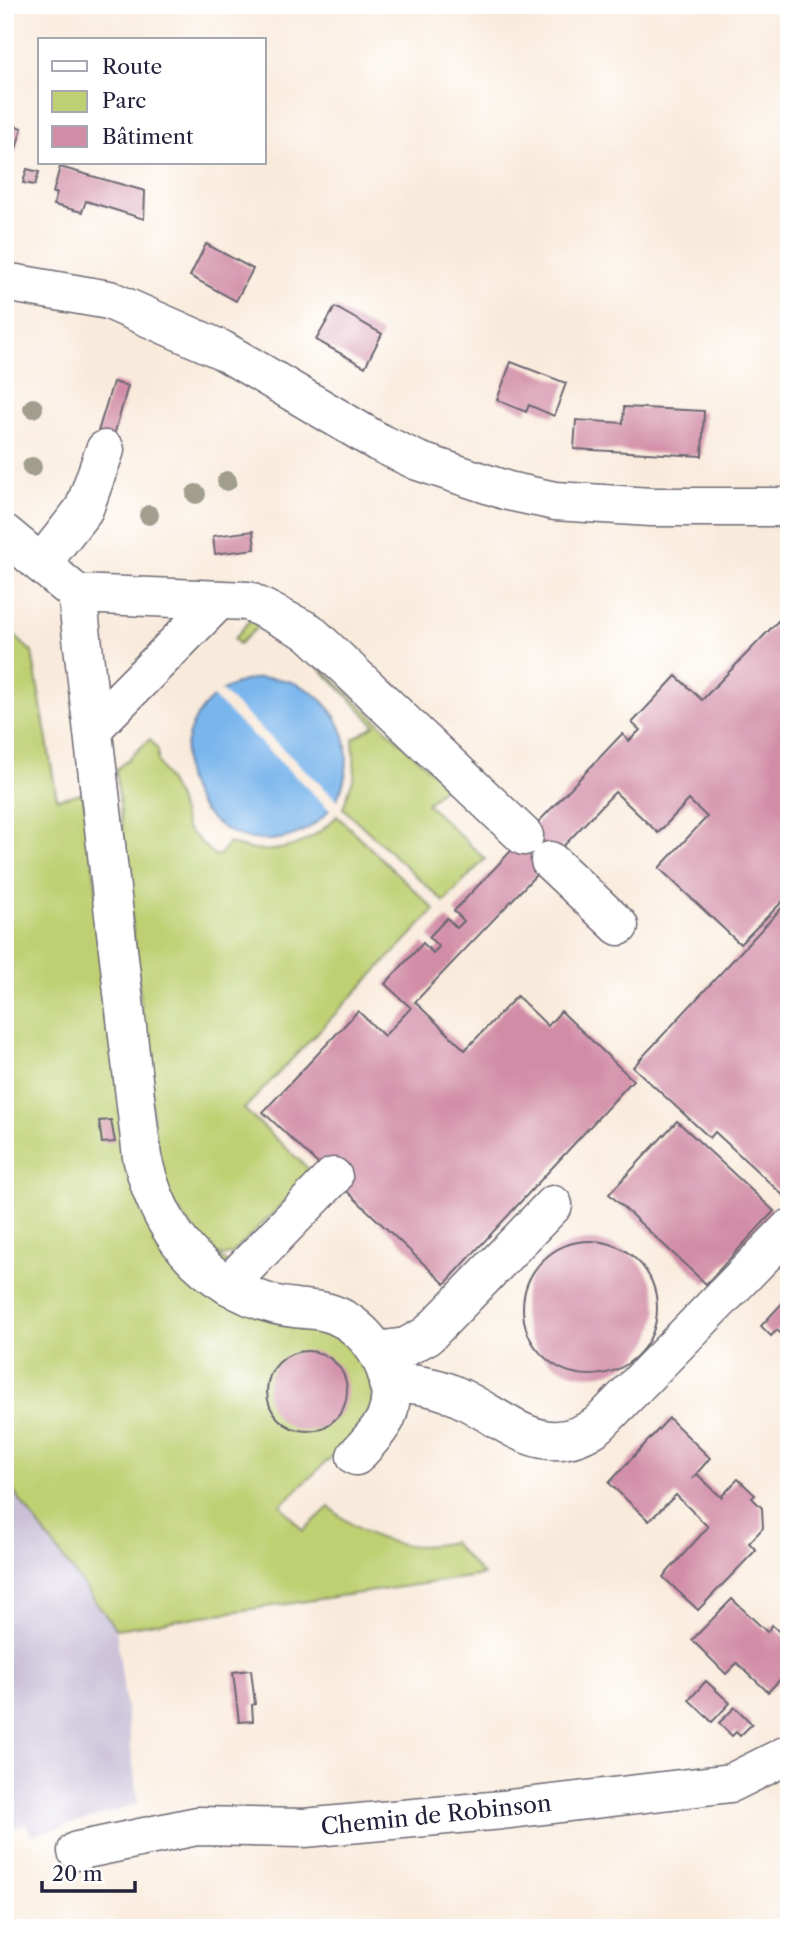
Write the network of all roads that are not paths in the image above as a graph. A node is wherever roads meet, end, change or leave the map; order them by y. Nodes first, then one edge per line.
1 (5, 282) edge
2 (105, 450) dead end
3 (781, 515) edge
4 (5, 534) edge
5 (41, 564) junction
6 (77, 594) junction
7 (219, 600) junction
8 (93, 728) junction
9 (619, 926) dead end
10 (333, 1177) dead end
11 (553, 1205) dead end
12 (789, 1229) edge
13 (228, 1285) junction
14 (382, 1367) junction
15 (356, 1456) dead end
16 (789, 1754) edge
17 (77, 1851) dead end

1 - 3 street
2 - 5 street
4 - 5 street
5 - 6 street
6 - 7 street
6 - 8 street
7 - 8 street
7 - 9 street
8 - 13 street
10 - 13 street
11 - 14 street
12 - 14 street
13 - 14 street
14 - 15 street
16 - 17 street, Chemin de Robinson

